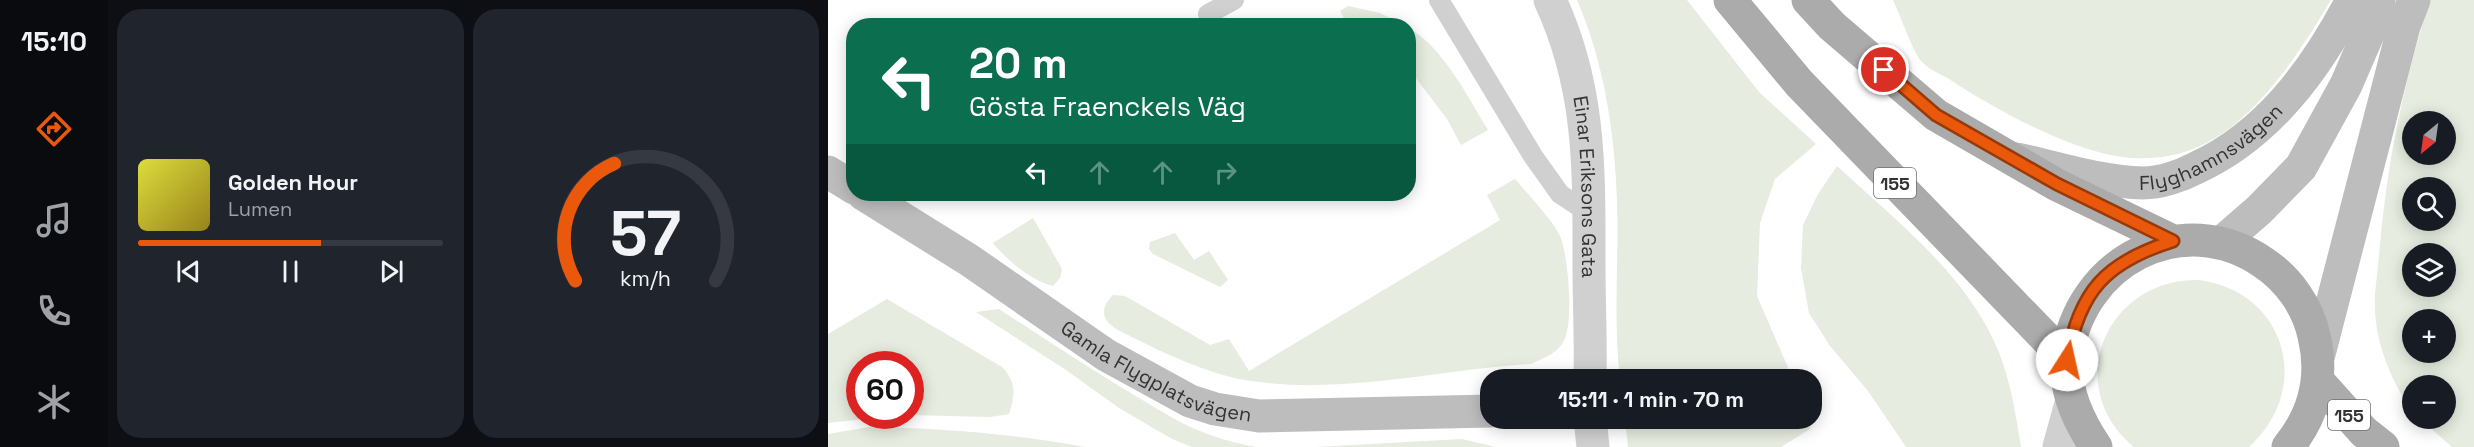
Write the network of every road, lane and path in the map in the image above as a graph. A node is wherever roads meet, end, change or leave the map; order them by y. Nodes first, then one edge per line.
1 (1233, 0) edge
2 (1439, 0) edge
3 (1550, 0) edge
4 (1730, 0) edge
5 (1808, 0) edge
6 (2352, 0) edge
7 (2379, 0) edge
8 (2414, 0) edge
9 (1208, 14) dead end
10 (2010, 157) junction
11 (828, 172) edge
12 (846, 183) edge
13 (873, 201) edge
14 (1589, 213) junction
15 (2173, 241) junction
16 (2222, 243) junction
17 (2067, 360) junction
18 (2318, 368) junction
19 (1590, 369) edge
20 (2072, 400) junction
21 (1480, 411) edge
22 (1591, 429) edge
23 (1593, 447) edge
24 (2059, 447) edge
25 (2096, 447) edge
26 (2288, 447) edge
27 (2383, 447) edge

1 - 9 lane
2 - 14 lane
3 - 14 street, Einar Eriksons Gata
4 - 17 main road, 155
5 - 10 main road, 155
6 - 10 street, Flyghamnsvägen
7 - 16 street
8 - 18 street
10 - 15 main road, 155
11 - 12 street
13 - 21 street, Gamla Flygplatsvägen
14 - 19 street, Einar Eriksons Gata
15 - 16 main road, 155
15 - 17 main road, 155
16 - 18 main road, 155
17 - 20 main road, 155
18 - 26 main road, 155
18 - 27 main road, 155
20 - 24 street
20 - 25 main road, 155
22 - 23 street

